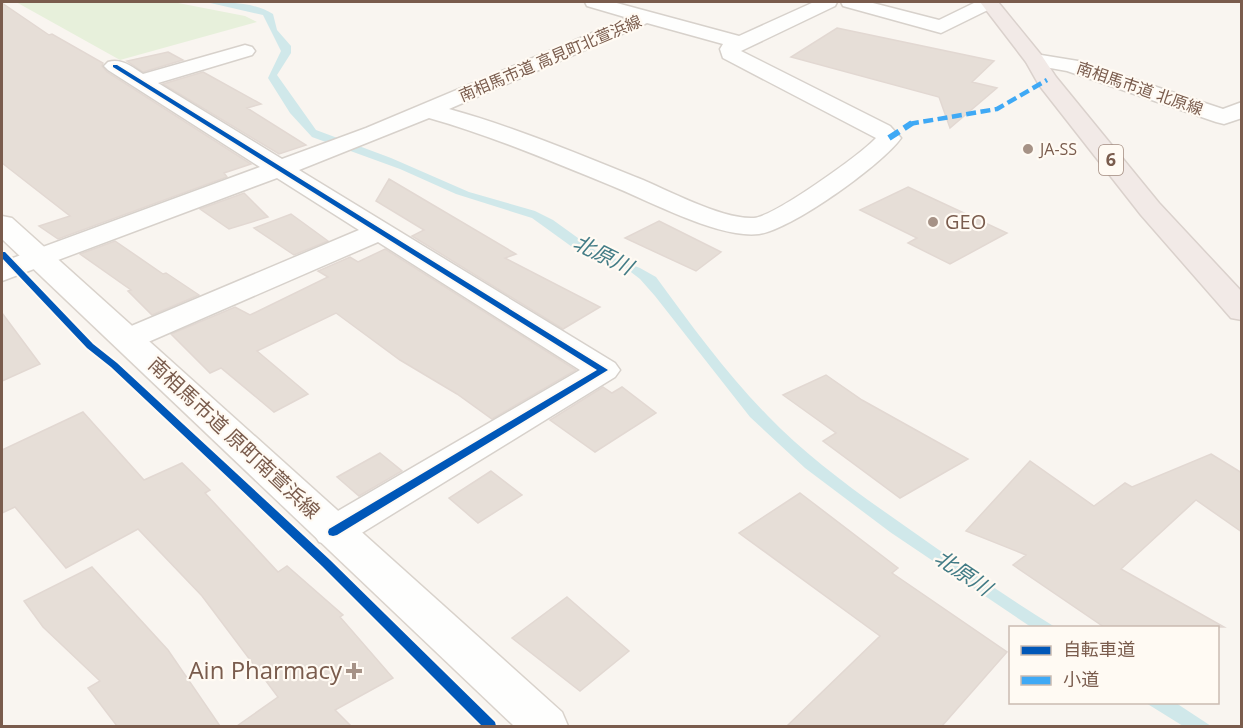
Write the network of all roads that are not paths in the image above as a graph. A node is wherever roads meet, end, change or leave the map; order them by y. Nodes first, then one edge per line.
1 (594, 2) edge
2 (828, 2) edge
3 (850, 2) edge
4 (989, 2) edge
5 (646, 17) junction
6 (741, 43) junction
7 (245, 51) dead end
8 (1035, 60) junction
9 (115, 66) dead end
10 (140, 82) junction
11 (427, 110) junction
12 (1236, 116) edge
13 (280, 169) junction
14 (2, 224) edge
15 (380, 231) junction
16 (39, 258) junction
17 (2, 272) edge
18 (1242, 311) edge
19 (128, 339) junction
20 (333, 532) junction
21 (544, 726) edge

1 - 5 street
2 - 6 street
3 - 4 street
4 - 8 highway, 6
5 - 6 street, 南相馬市道 高見町北萱浜線
5 - 11 street, 南相馬市道 高見町北萱浜線
6 - 11 street
7 - 10 street
8 - 12 street, 南相馬市道 北原線
8 - 18 highway, 6
9 - 10 street
10 - 13 street
11 - 13 street, 南相馬市道 高見町北萱浜線
13 - 15 street
13 - 16 street
14 - 16 street, 南相馬市道 原町南萱浜線
15 - 19 street
15 - 20 street
16 - 17 street
16 - 19 street, 南相馬市道 原町南萱浜線
19 - 20 street, 南相馬市道 原町南萱浜線
20 - 21 street, 南相馬市道 原町南萱浜線

